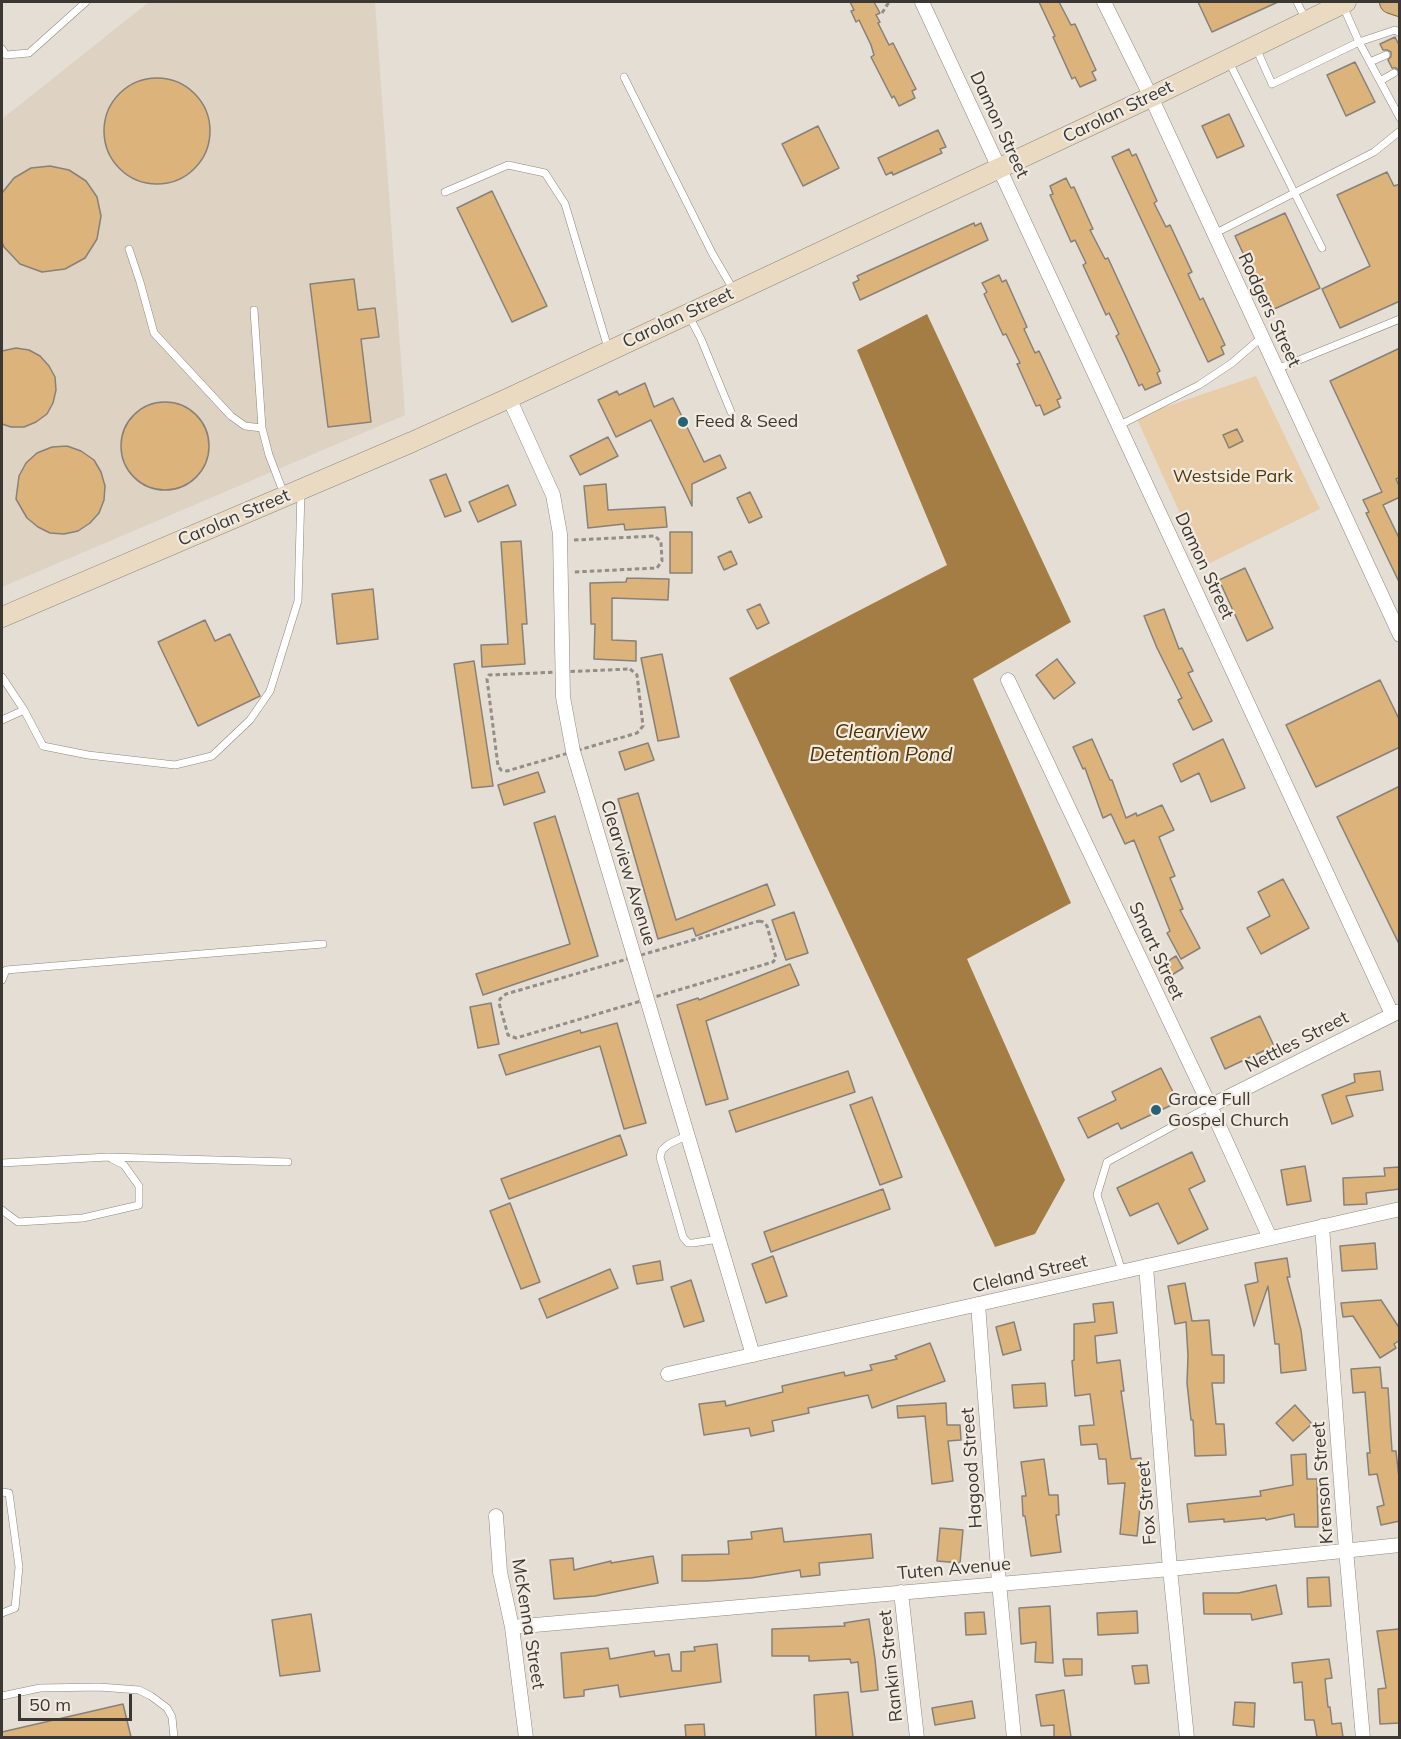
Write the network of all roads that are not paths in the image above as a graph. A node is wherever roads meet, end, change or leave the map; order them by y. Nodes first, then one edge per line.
1 (86, 2) edge
2 (922, 2) edge
3 (1104, 2) edge
4 (1297, 2) edge
5 (1344, 2) edge
6 (1392, 2) edge
7 (1400, 5) edge
8 (1306, 20) junction
9 (1400, 33) edge
10 (1359, 42) junction
11 (1255, 46) junction
12 (2, 49) edge
13 (1386, 55) dead end
14 (1228, 59) junction
15 (1370, 62) junction
16 (1394, 73) dead end
17 (624, 77) dead end
18 (1380, 81) junction
19 (1151, 97) junction
20 (1400, 118) edge
21 (1400, 130) edge
22 (999, 169) junction
23 (445, 192) dead end
24 (1294, 193) junction
25 (1214, 234) junction
26 (1322, 248) dead end
27 (129, 249) dead end
28 (735, 292) junction
29 (254, 310) dead end
30 (688, 314) junction
31 (1400, 319) edge
32 (1262, 337) junction
33 (609, 351) junction
34 (1277, 369) junction
35 (509, 398) junction
36 (731, 412) dead end
37 (1119, 426) junction
38 (262, 428) junction
39 (293, 493) junction
40 (2, 617) edge
41 (1400, 634) edge
42 (2, 677) edge
43 (1008, 680) dead end
44 (24, 710) junction
45 (2, 720) edge
46 (323, 944) dead end
47 (2, 980) edge
48 (1396, 1013) edge
49 (1210, 1106) junction
50 (688, 1135) junction
51 (108, 1157) junction
52 (288, 1162) dead end
53 (2, 1163) edge
54 (1400, 1209) edge
55 (2, 1210) edge
56 (1322, 1226) junction
57 (1269, 1238) junction
58 (719, 1239) junction
59 (1146, 1266) junction
60 (1122, 1271) junction
61 (978, 1304) junction
62 (753, 1355) junction
63 (668, 1374) dead end
64 (2, 1492) edge
65 (496, 1516) dead end
66 (1400, 1545) edge
67 (1346, 1550) junction
68 (1170, 1569) junction
69 (999, 1583) junction
70 (901, 1592) junction
71 (2, 1613) edge
72 (512, 1627) junction
73 (2, 1696) edge
74 (174, 1737) edge
75 (526, 1737) edge
76 (917, 1737) edge
77 (1014, 1737) edge
78 (1187, 1737) edge
79 (1363, 1737) edge

1 - 12 lane
2 - 22 street, Damon Street
3 - 19 street, Rodgers Street
4 - 8 lane
5 - 8 street, Carolan Street
5 - 10 lane
6 - 7 main road
8 - 11 street, Carolan Street
9 - 10 lane
10 - 11 lane
10 - 15 lane
11 - 14 street, Carolan Street
13 - 15 lane
14 - 19 street, Carolan Street
14 - 24 lane
15 - 18 lane
16 - 18 lane
17 - 28 lane
18 - 20 lane
19 - 22 street, Carolan Street
19 - 25 street, Rodgers Street
21 - 24 lane
22 - 28 street, Carolan Street
22 - 37 street, Damon Street
23 - 33 lane
24 - 25 lane
24 - 26 lane
25 - 32 street, Rodgers Street
27 - 38 lane
28 - 30 street, Carolan Street
29 - 38 lane
30 - 33 street, Carolan Street
30 - 36 lane
31 - 34 lane
32 - 34 street, Rodgers Street
32 - 37 lane
33 - 35 street, Carolan Street
34 - 41 street, Rodgers Street
35 - 39 street, Carolan Street
35 - 50 street, Clearview Avenue
37 - 48 street, Damon Street
38 - 39 lane
39 - 40 street, Carolan Street
39 - 44 lane
42 - 44 lane
43 - 49 street, Smart Street
44 - 45 lane
46 - 47 lane
48 - 49 street, Nettles Street
49 - 57 street, Smart Street
49 - 60 lane
50 - 58 street, Clearview Avenue
50 - 58 lane
51 - 52 lane
51 - 53 lane
51 - 55 lane
54 - 56 street, Cleland Street
56 - 57 street, Cleland Street
56 - 67 street, Krenson Street
57 - 59 street, Cleland Street
58 - 62 street, Clearview Avenue
59 - 60 street, Cleland Street
59 - 68 street, Fox Street
60 - 61 street, Cleland Street
61 - 62 street, Cleland Street
61 - 69 street, Hagood Street
62 - 63 street, Cleland Street
64 - 71 lane
65 - 72 street, McKenna Street
66 - 67 street, Tuten Avenue
67 - 68 street, Tuten Avenue
67 - 79 street, Krenson Street
68 - 69 street, Tuten Avenue
68 - 78 street, Fox Street
69 - 70 street, Tuten Avenue
69 - 77 street, Hagood Street
70 - 72 street, Tuten Avenue
70 - 76 street, Rankin Street
72 - 75 street, McKenna Street
73 - 74 lane

